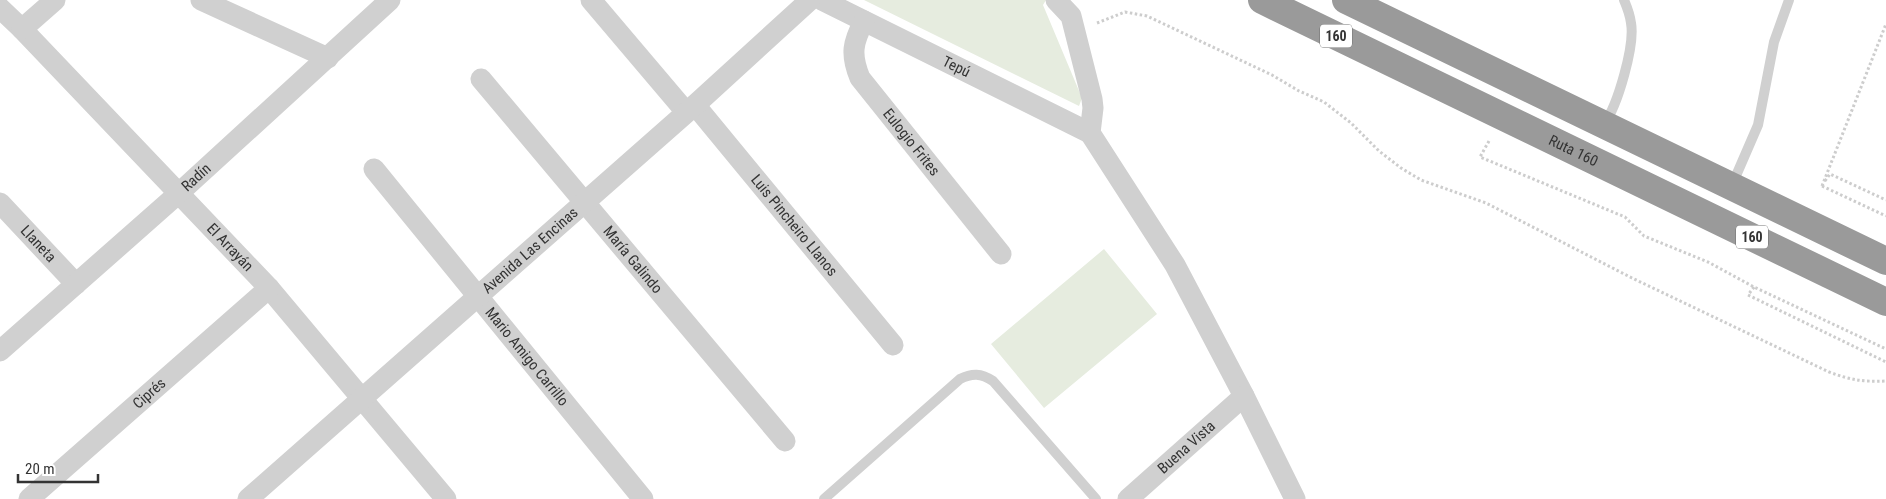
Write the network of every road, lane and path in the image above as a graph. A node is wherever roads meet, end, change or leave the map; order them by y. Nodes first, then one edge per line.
1 (55, 0) edge
2 (201, 0) edge
3 (390, 0) edge
4 (591, 0) edge
5 (810, 0) edge
6 (1056, 0) edge
7 (1262, 0) edge
8 (1346, 0) edge
9 (1624, 0) edge
10 (1789, 0) edge
11 (839, 3) edge
12 (0, 8) edge
13 (1074, 8) edge
14 (864, 21) junction
15 (1886, 24) edge
16 (22, 29) junction
17 (328, 58) junction
18 (481, 79) dead end
19 (690, 109) junction
20 (1503, 116) junction
21 (1604, 125) junction
22 (1090, 133) junction
23 (374, 170) dead end
24 (1822, 186) junction
25 (1731, 187) junction
26 (179, 193) junction
27 (1886, 200) edge
28 (584, 202) junction
29 (0, 203) edge
30 (1886, 216) edge
31 (1001, 254) dead end
32 (1886, 261) edge
33 (76, 284) junction
34 (1754, 287) junction
35 (269, 288) junction
36 (478, 296) junction
37 (1886, 302) edge
38 (893, 346) dead end
39 (1886, 349) edge
40 (0, 351) edge
41 (1886, 362) edge
42 (1886, 382) edge
43 (1244, 396) junction
44 (362, 398) junction
45 (785, 441) dead end
46 (29, 499) edge
47 (248, 499) edge
48 (446, 499) edge
49 (643, 499) edge
50 (824, 499) edge
51 (1096, 499) edge
52 (1128, 499) edge
53 (1294, 499) edge

1 - 16 street
2 - 17 street
3 - 17 street, Radín
4 - 19 street, Luis Pincheiro Llanos
5 - 19 street, Avenida Las Encinas
6 - 13 street
7 - 20 highway, Ruta 160 / 160
8 - 21 highway, 160
9 - 21 lane
10 - 25 lane
11 - 14 street, Tepú
12 - 16 street, El Arrayán
13 - 22 street
13 - 42 path
14 - 22 street, Tepú
14 - 31 street, Eulogio Frites
15 - 24 path
16 - 26 street, El Arrayán
17 - 26 street, Radín
18 - 28 street, María Galindo
19 - 28 street, Avenida Las Encinas
19 - 38 street, Luis Pincheiro Llanos
20 - 34 path
20 - 37 highway, Ruta 160 / 160
21 - 25 highway, 160
22 - 43 street
23 - 36 street, Mario Amigo Carrillo
24 - 27 path
24 - 30 path
25 - 32 highway, 160
26 - 33 street, Radín
26 - 35 street, El Arrayán
28 - 36 street, Avenida Las Encinas
28 - 45 street, María Galindo
29 - 33 street, Llaneta
33 - 40 street, Radín
34 - 39 path
34 - 41 path
35 - 44 street, El Arrayán
35 - 46 street, Ciprés
36 - 44 street, Avenida Las Encinas
36 - 49 street, Mario Amigo Carrillo
43 - 52 street, Buena Vista
43 - 53 street
44 - 47 street, Avenida Las Encinas
44 - 48 street, El Arrayán
50 - 51 lane

